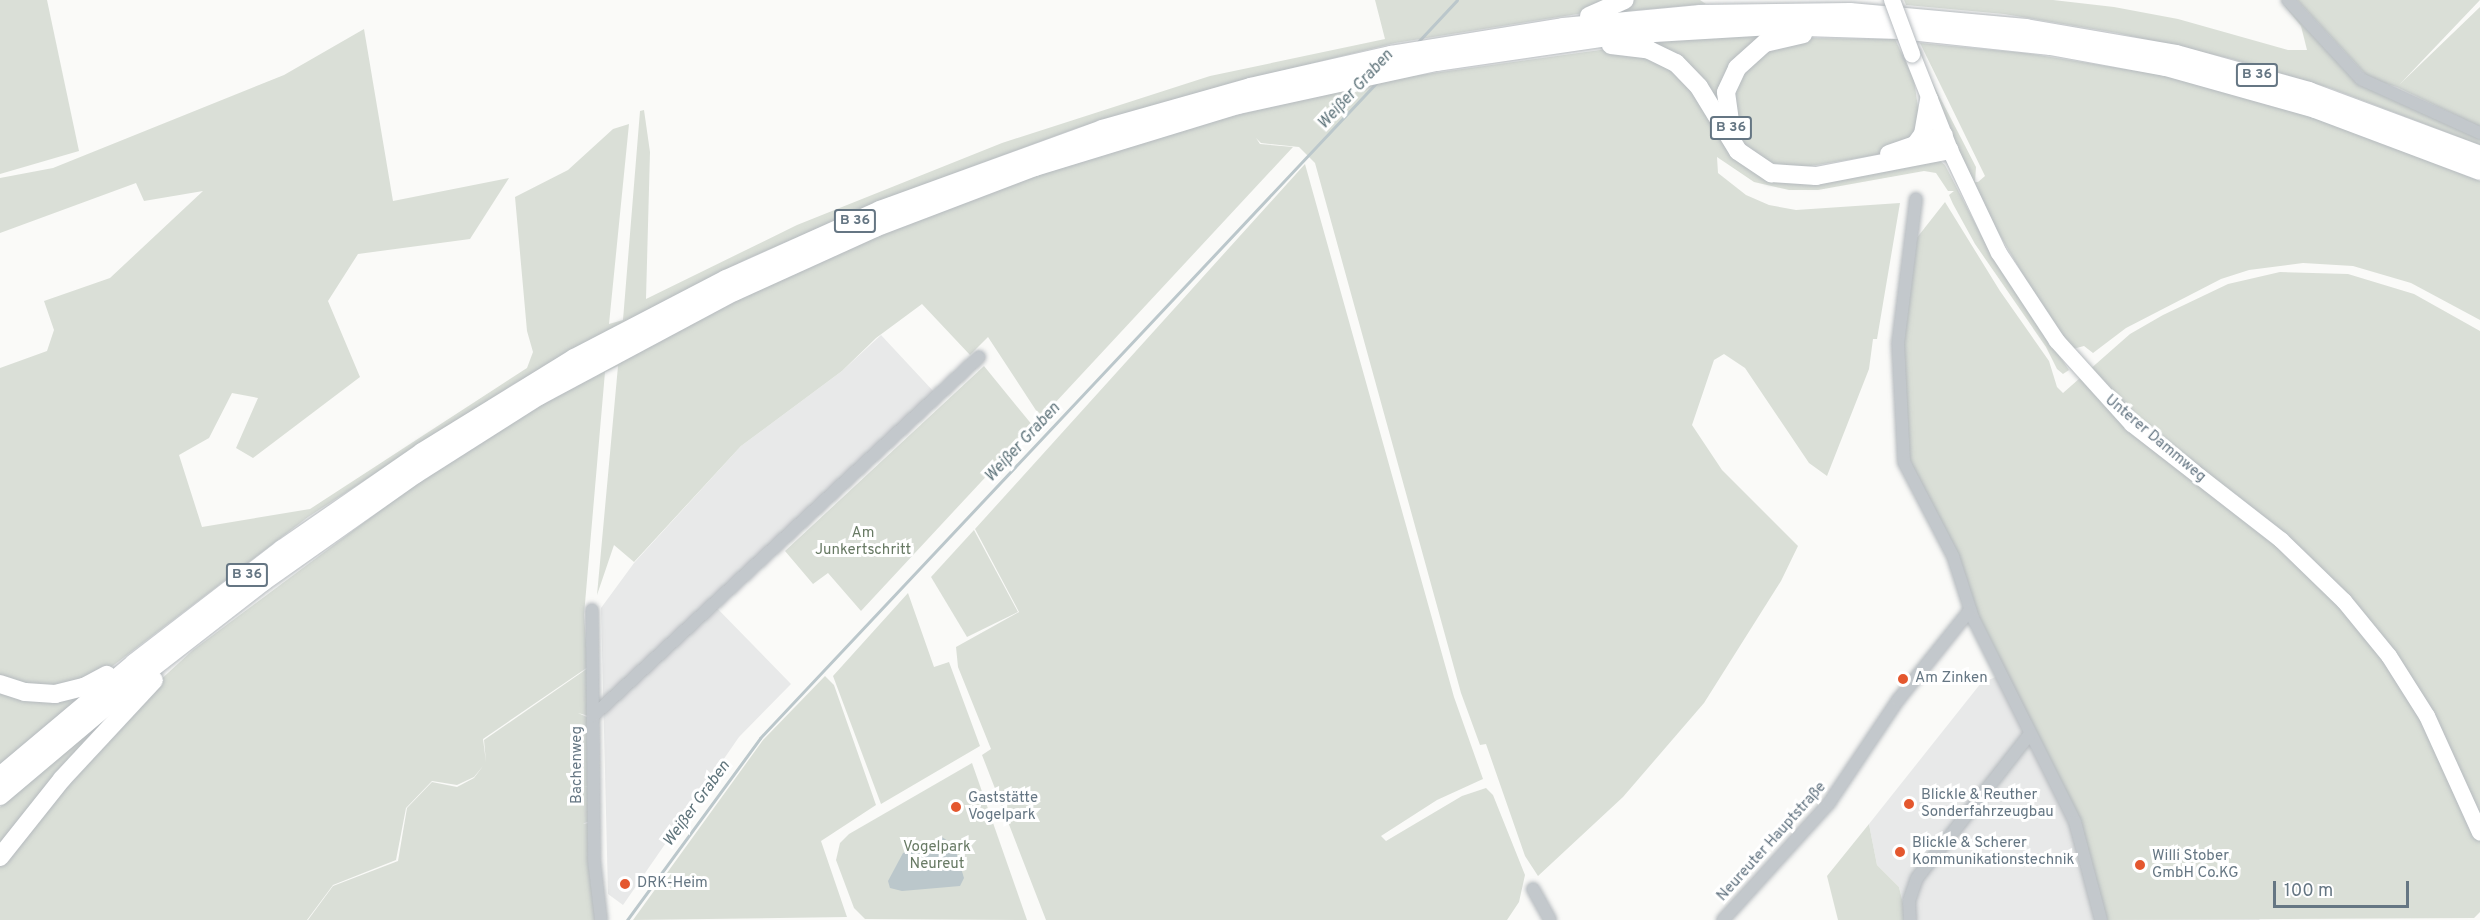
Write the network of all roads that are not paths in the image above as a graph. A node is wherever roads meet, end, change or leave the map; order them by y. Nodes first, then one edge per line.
1 (1625, 0) edge
2 (1709, 0) edge
3 (1892, 0) edge
4 (2288, 0) edge
5 (1779, 11) junction
6 (1563, 27) junction
7 (1867, 29) junction
8 (1547, 44) junction
9 (1393, 63) junction
10 (1929, 100) junction
11 (2480, 133) edge
12 (1947, 143) junction
13 (1915, 145) junction
14 (2480, 155) edge
15 (2480, 171) edge
16 (1916, 200) dead end
17 (979, 357) dead end
18 (1970, 609) junction
19 (592, 610) dead end
20 (195, 634) junction
21 (134, 663) junction
22 (0, 684) edge
23 (593, 716) junction
24 (2030, 734) junction
25 (0, 776) edge
26 (0, 796) edge
27 (2480, 833) edge
28 (0, 857) edge
29 (1533, 889) dead end
30 (600, 920) edge
31 (1550, 920) edge
32 (1723, 920) edge
33 (1910, 920) edge
34 (2101, 920) edge

1 - 6 highway, B 36
2 - 5 highway
3 - 10 main road, Unterer Dammweg, bridge
4 - 11 street
5 - 6 highway, B 36
5 - 14 highway, B 36
6 - 9 highway, B 36
7 - 8 highway, B 36
7 - 13 highway, B 36
7 - 15 highway, B 36
8 - 9 highway, B 36
8 - 12 highway
9 - 20 highway, B 36
9 - 21 highway, B 36
10 - 12 main road, Unterer Dammweg
10 - 13 highway
12 - 13 highway, B 36
12 - 27 main road, Unterer Dammweg
16 - 18 street
17 - 23 street
18 - 24 street
18 - 32 street, Neureuter Hauptstraße
19 - 23 street, Bachenweg
20 - 26 highway, B 36
20 - 28 highway, B 36
21 - 22 highway, B 36
21 - 25 highway, B 36
23 - 30 street, Bachenweg
24 - 33 street
24 - 34 street
29 - 31 street

